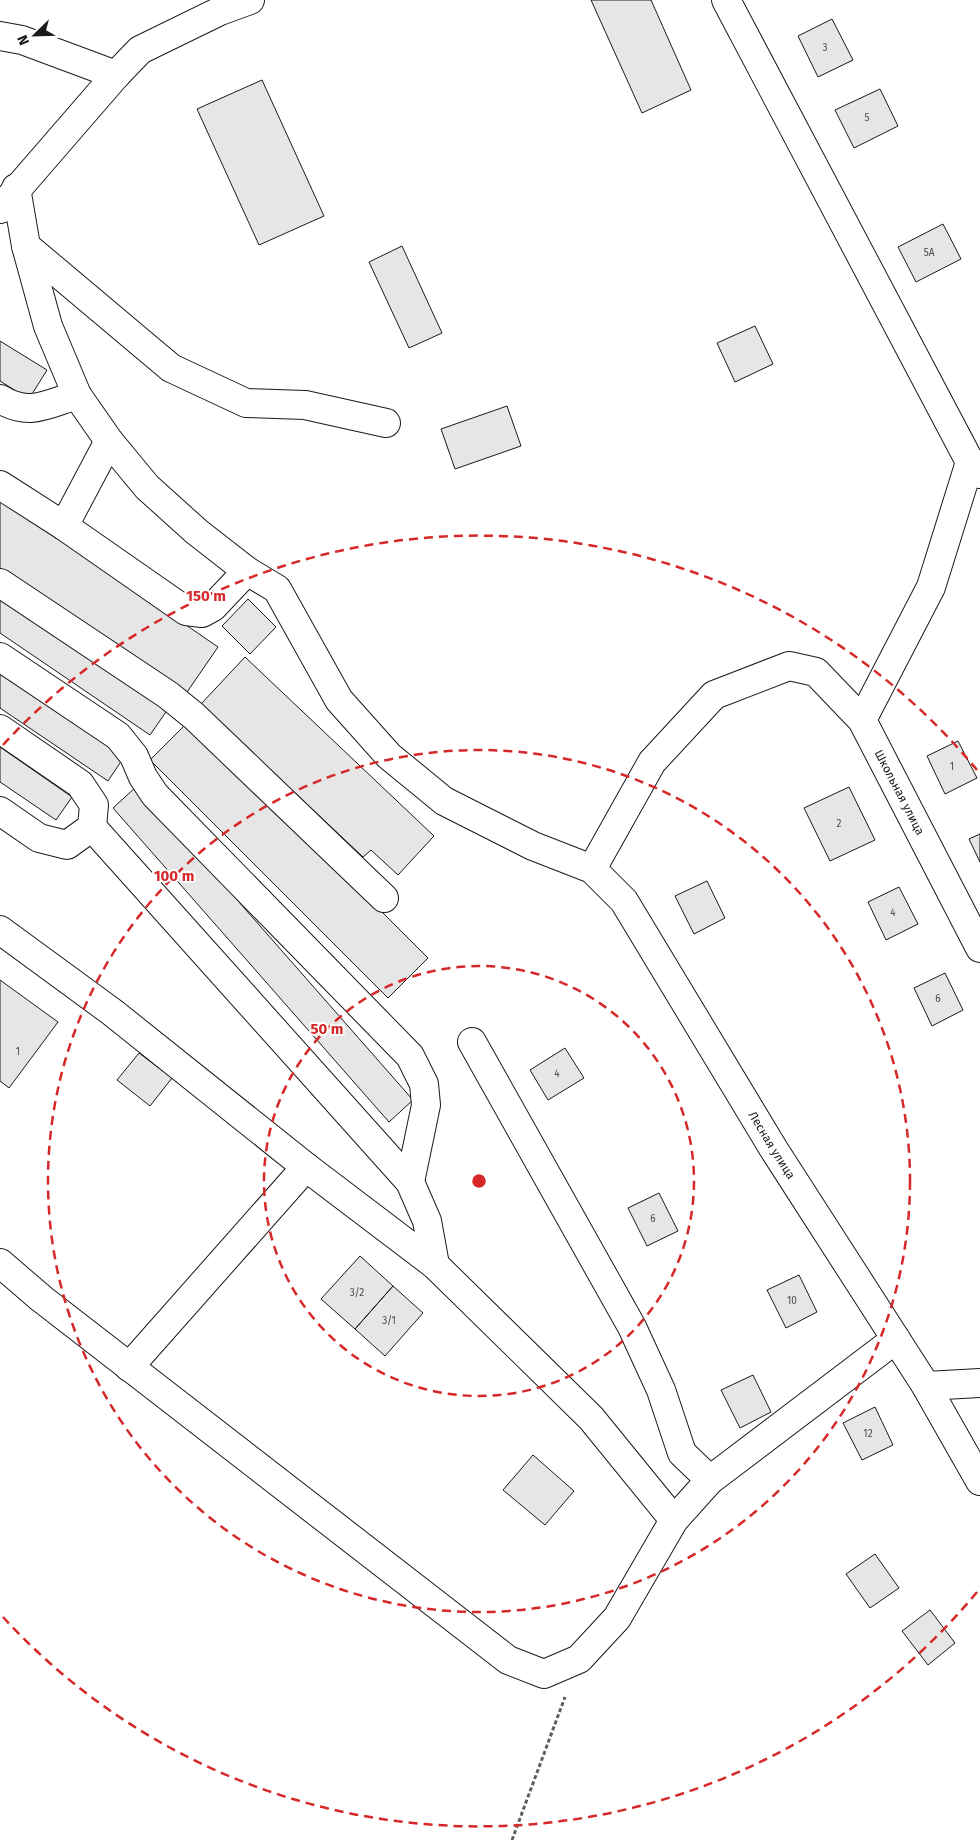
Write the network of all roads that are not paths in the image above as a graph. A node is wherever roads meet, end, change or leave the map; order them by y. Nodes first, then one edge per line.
1 (250, 0) edge
2 (726, 0) edge
3 (0, 36) edge
4 (116, 75) junction
5 (8, 199) edge
6 (26, 246) junction
7 (77, 395) junction
8 (0, 399) edge
9 (386, 423) dead end
10 (109, 442) junction
11 (975, 468) edge
12 (0, 485) edge
13 (64, 526) junction
14 (247, 571) junction
15 (0, 583) edge
16 (0, 656) edge
17 (862, 720) junction
18 (0, 729) edge
19 (0, 811) edge
20 (92, 827) junction
21 (592, 869) junction
22 (384, 898) dead end
23 (0, 930) edge
24 (980, 948) edge
25 (472, 1042) dead end
26 (306, 1167) junction
27 (410, 1182) junction
28 (0, 1263) edge
29 (434, 1265) junction
30 (896, 1339) junction
31 (130, 1367) junction
32 (980, 1383) edge
33 (926, 1386) junction
34 (710, 1480) junction
35 (980, 1480) edge
36 (674, 1520) junction

1 - 4 street
2 - 11 street
3 - 4 street
4 - 5 street
5 - 6 street, Лесная улица
6 - 7 street, Лесная улица
6 - 9 street
7 - 8 street
7 - 10 street, Лесная улица
10 - 13 street
10 - 14 street, Лесная улица
11 - 17 street
12 - 13 street
13 - 14 street
14 - 21 street, Лесная улица
15 - 22 street
16 - 27 street
17 - 21 street, Школьная улица
17 - 24 street, Школьная улица
18 - 20 street
19 - 20 street
20 - 27 street
21 - 30 street, Лесная улица
23 - 26 street
25 - 34 street
26 - 29 street
26 - 31 street
27 - 29 street
28 - 31 street
29 - 36 street
30 - 33 street, Лесная улица
30 - 34 street
31 - 36 street
32 - 33 street
33 - 35 street, Лесная улица
34 - 36 street

